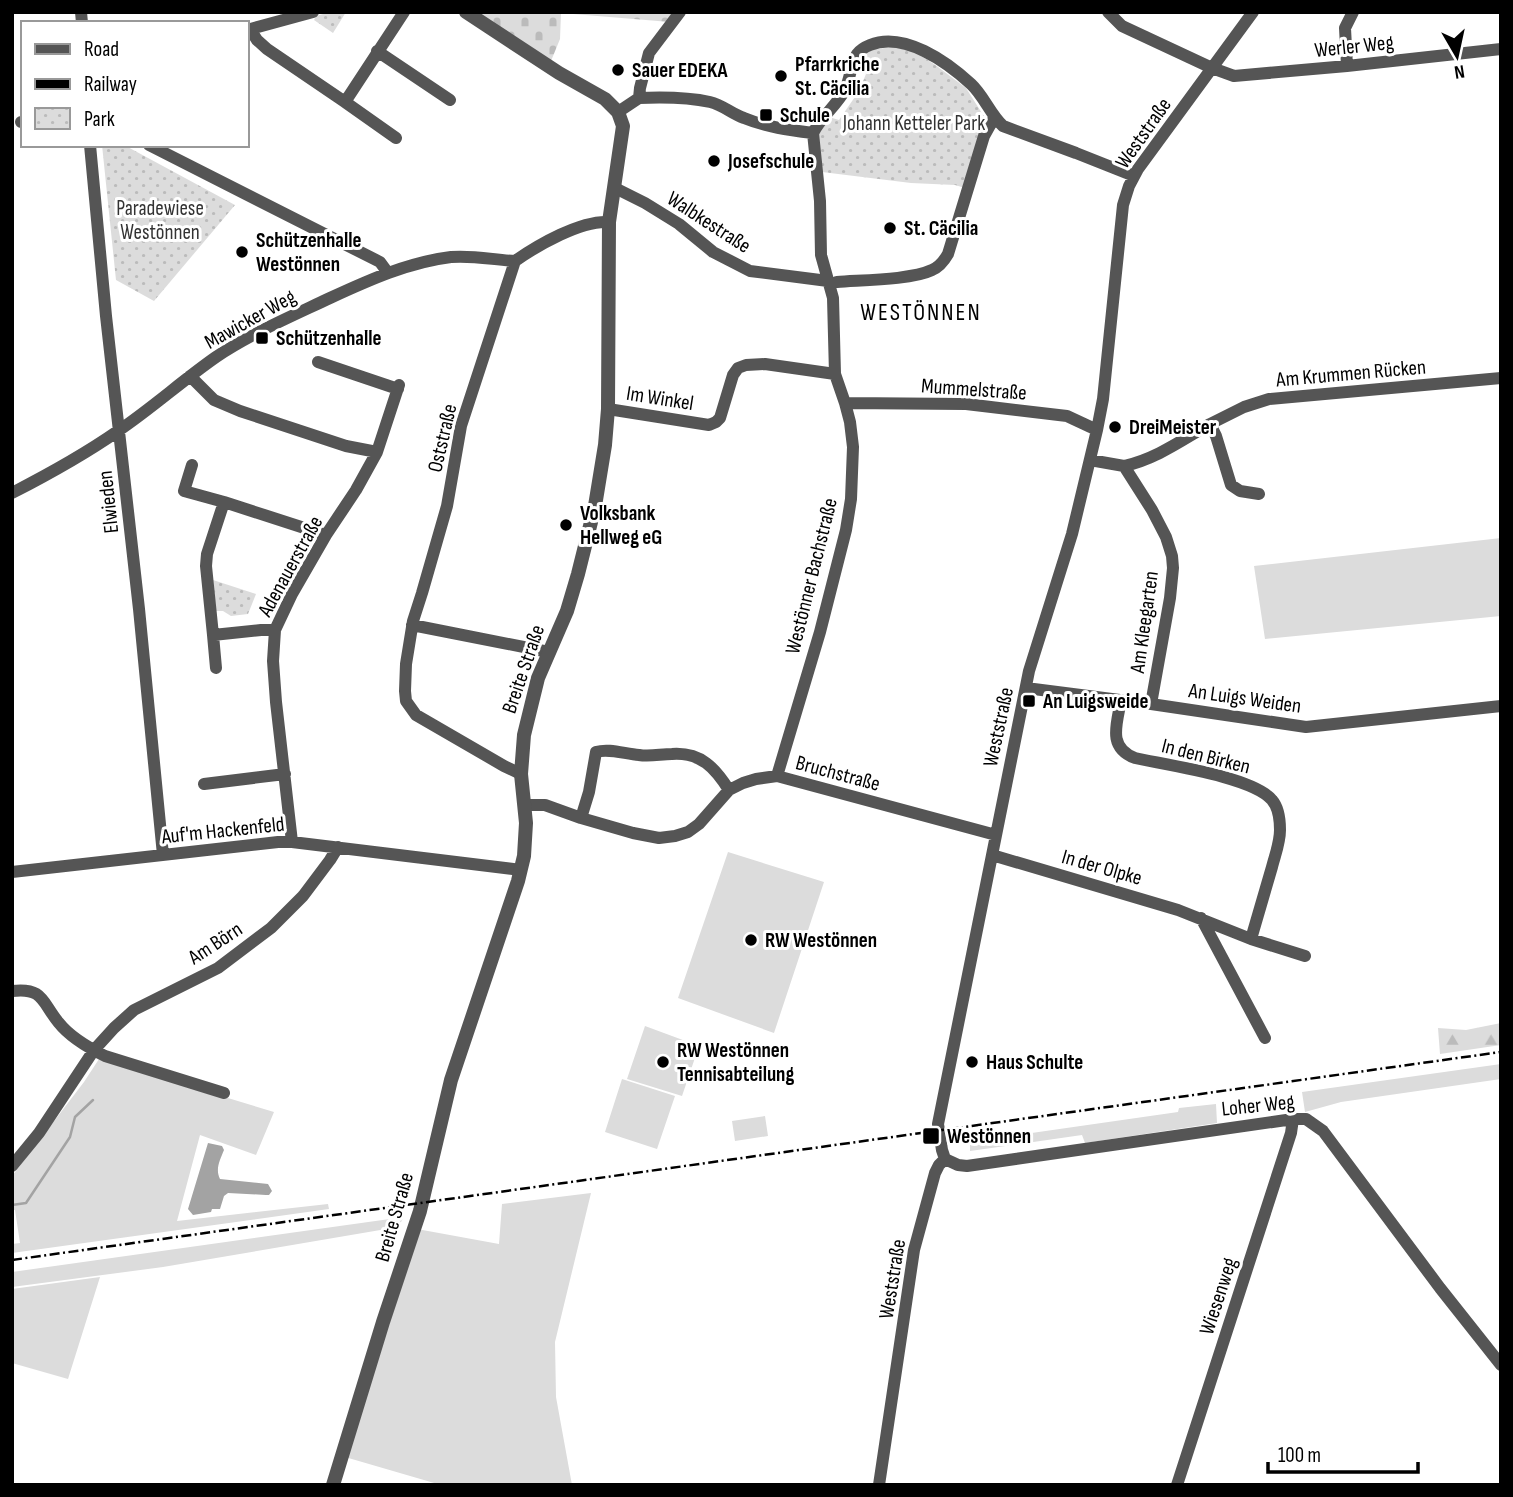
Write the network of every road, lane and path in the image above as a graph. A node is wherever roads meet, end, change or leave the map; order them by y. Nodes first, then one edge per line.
1 (313, 12) edge
2 (404, 12) edge
3 (466, 12) edge
4 (680, 12) edge
5 (1108, 12) edge
6 (1253, 12) edge
7 (1353, 12) edge
8 (248, 30) edge
9 (1501, 49) edge
10 (377, 51) junction
11 (1347, 66) junction
12 (1212, 68) junction
13 (639, 98) junction
14 (450, 100) dead end
15 (345, 102) junction
16 (618, 112) junction
17 (995, 118) junction
18 (813, 133) junction
19 (396, 138) dead end
20 (90, 147) edge
21 (153, 147) edge
22 (1133, 176) junction
23 (615, 188) junction
24 (609, 222) junction
25 (515, 261) junction
26 (388, 273) junction
27 (833, 282) junction
28 (318, 362) dead end
29 (835, 374) junction
30 (190, 376) junction
31 (1501, 378) edge
32 (845, 403) junction
33 (608, 409) junction
34 (1210, 424) junction
35 (120, 430) junction
36 (1097, 430) junction
37 (377, 452) junction
38 (1090, 460) junction
39 (192, 464) dead end
40 (1124, 466) junction
41 (12, 493) edge
42 (1259, 494) dead end
43 (224, 502) junction
44 (326, 535) junction
45 (412, 625) junction
46 (275, 630) junction
47 (213, 635) junction
48 (549, 652) junction
49 (216, 668) dead end
50 (1026, 688) junction
51 (1121, 700) junction
52 (1151, 704) junction
53 (1501, 706) edge
54 (285, 774) junction
55 (521, 774) junction
56 (777, 776) junction
57 (204, 784) dead end
58 (729, 790) junction
59 (525, 805) junction
60 (581, 818) junction
61 (996, 835) junction
62 (292, 842) junction
63 (338, 847) junction
64 (163, 855) junction
65 (992, 855) junction
66 (521, 870) junction
67 (12, 872) edge
68 (1201, 918) junction
69 (1251, 939) junction
70 (1304, 956) dead end
71 (12, 991) edge
72 (1265, 1038) dead end
73 (94, 1051) junction
74 (224, 1093) dead end
75 (1293, 1119) junction
76 (945, 1159) junction
77 (12, 1167) edge
78 (1501, 1365) edge
79 (333, 1485) edge
80 (879, 1485) edge
81 (1177, 1485) edge

1 - 8 street
2 - 10 street
3 - 16 street
4 - 13 street
5 - 12 street, Werler Weg
6 - 12 street, Weststraße
7 - 11 street
8 - 15 street
9 - 11 street, Werler Weg
10 - 14 street
10 - 15 street
11 - 12 street, Werler Weg
12 - 22 street, Weststraße
13 - 16 street
13 - 18 street
15 - 19 street
16 - 23 street, Breite Straße
17 - 18 street
17 - 22 street
17 - 27 street, Walbkestraße
18 - 27 street, Westönner Bachstraße
20 - 35 street, Elwieden
21 - 26 street
22 - 36 street, Weststraße
23 - 24 street, Breite Straße
23 - 27 street, Walbkestraße
24 - 25 street
24 - 33 street, Breite Straße
25 - 26 street, Mawicker Weg
25 - 45 street, Oststraße
26 - 30 street, Mawicker Weg
27 - 29 street, Westönner Bachstraße
28 - 37 street, Adenauerstraße
29 - 32 street, Westönner Bachstraße
29 - 33 street, Im Winkel
30 - 35 street, Mawicker Weg
30 - 37 street
31 - 34 street, Am Krummen Rücken
32 - 36 street, Mummelstraße
32 - 56 street, Westönner Bachstraße
33 - 48 street, Breite Straße
34 - 40 street, Am Krummen Rücken
34 - 42 street
35 - 41 street, Mawicker Weg
35 - 64 street, Elwieden
36 - 38 street, Weststraße
37 - 44 street, Adenauerstraße
38 - 40 street
38 - 50 street, Weststraße
39 - 43 street
40 - 52 street, Am Kleegarten
43 - 44 street
43 - 47 street
44 - 46 street, Adenauerstraße
45 - 48 street
45 - 55 street, Oststraße
46 - 47 street
46 - 54 street, Adenauerstraße
47 - 49 street
48 - 55 street, Breite Straße
50 - 51 street, An Luigs Weiden
50 - 61 street, Weststraße
51 - 52 street, An Luigs Weiden
51 - 69 street, In den Birken
52 - 53 street, An Luigs Weiden
54 - 57 street
54 - 62 street, Adenauerstraße
55 - 59 street, Breite Straße
56 - 58 street, Bruchstraße
56 - 61 street, Bruchstraße
58 - 60 street, Bruchstraße
58 - 60 street
59 - 60 street, Bruchstraße
59 - 66 street, Breite Straße
61 - 65 street, Weststraße
62 - 63 street, Auf'm Hackenfeld
62 - 64 street, Auf'm Hackenfeld
63 - 66 street, Auf'm Hackenfeld
63 - 73 street, Am Börn
64 - 67 street, Auf'm Hackenfeld
65 - 68 street, In der Olpke
65 - 76 street, Weststraße
66 - 79 street, Breite Straße
68 - 69 street, In der Olpke
68 - 72 street
69 - 70 street, In der Olpke
71 - 73 street
73 - 74 street
73 - 77 street, Am Börn
75 - 76 street, Loher Weg
75 - 78 street, Loher Weg
75 - 81 street, Wiesenweg
76 - 80 street, Weststraße

